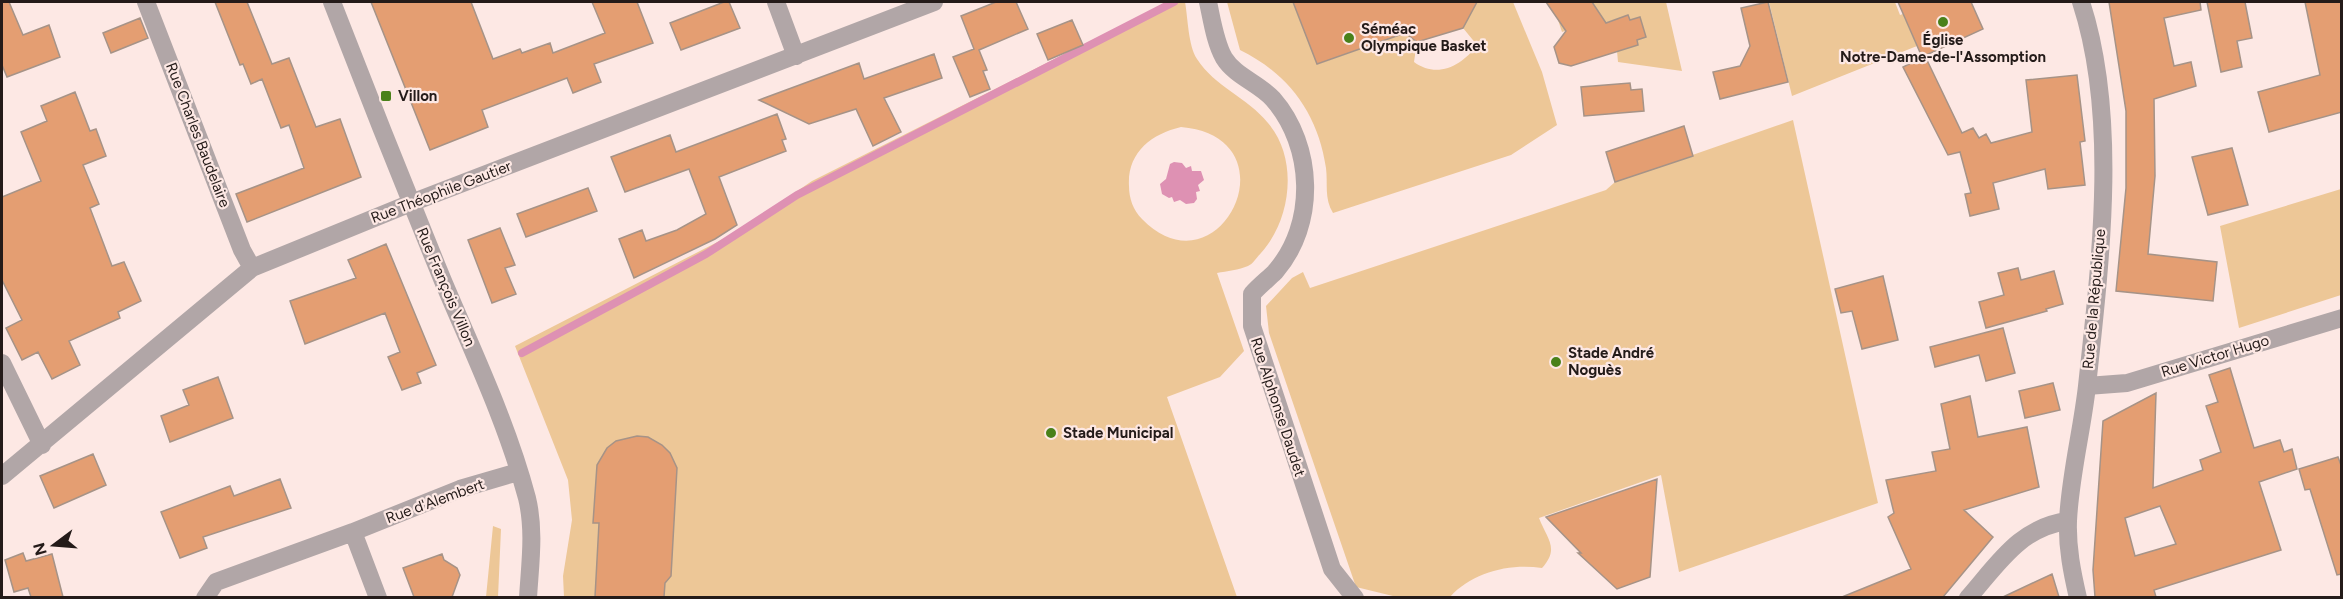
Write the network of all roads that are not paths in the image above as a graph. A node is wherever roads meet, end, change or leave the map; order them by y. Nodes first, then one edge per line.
1 (146, 2) edge
2 (332, 2) edge
3 (776, 2) edge
4 (934, 2) edge
5 (1208, 2) edge
6 (2080, 2) edge
7 (796, 56) junction
8 (411, 203) junction
9 (252, 268) junction
10 (2342, 318) edge
11 (2, 363) edge
12 (2087, 386) junction
13 (42, 445) junction
14 (518, 472) junction
15 (2, 476) edge
16 (2068, 521) junction
17 (353, 532) junction
18 (205, 597) edge
19 (378, 597) edge
20 (528, 597) edge
21 (1355, 597) edge
22 (1968, 597) edge
23 (2078, 597) edge

1 - 9 street, Rue Charles Baudelaire
2 - 8 street, Rue François Villon
3 - 7 street
4 - 7 street, Rue Théophile Gautier
5 - 21 street, Rue Alphonse Daudet
6 - 12 street, Rue de la République
7 - 8 street, Rue Théophile Gautier
8 - 9 street, Rue Théophile Gautier
8 - 14 street, Rue François Villon
9 - 13 street, Rue Théophile Gautier
10 - 12 street, Rue Victor Hugo
11 - 13 street
12 - 16 street, Rue de la République
13 - 15 street, Rue Théophile Gautier
14 - 17 street, Rue d'Alembert
14 - 20 street, Rue François Villon
16 - 22 street
16 - 23 street, Rue de la République
17 - 18 street, Rue d'Alembert
17 - 19 street

